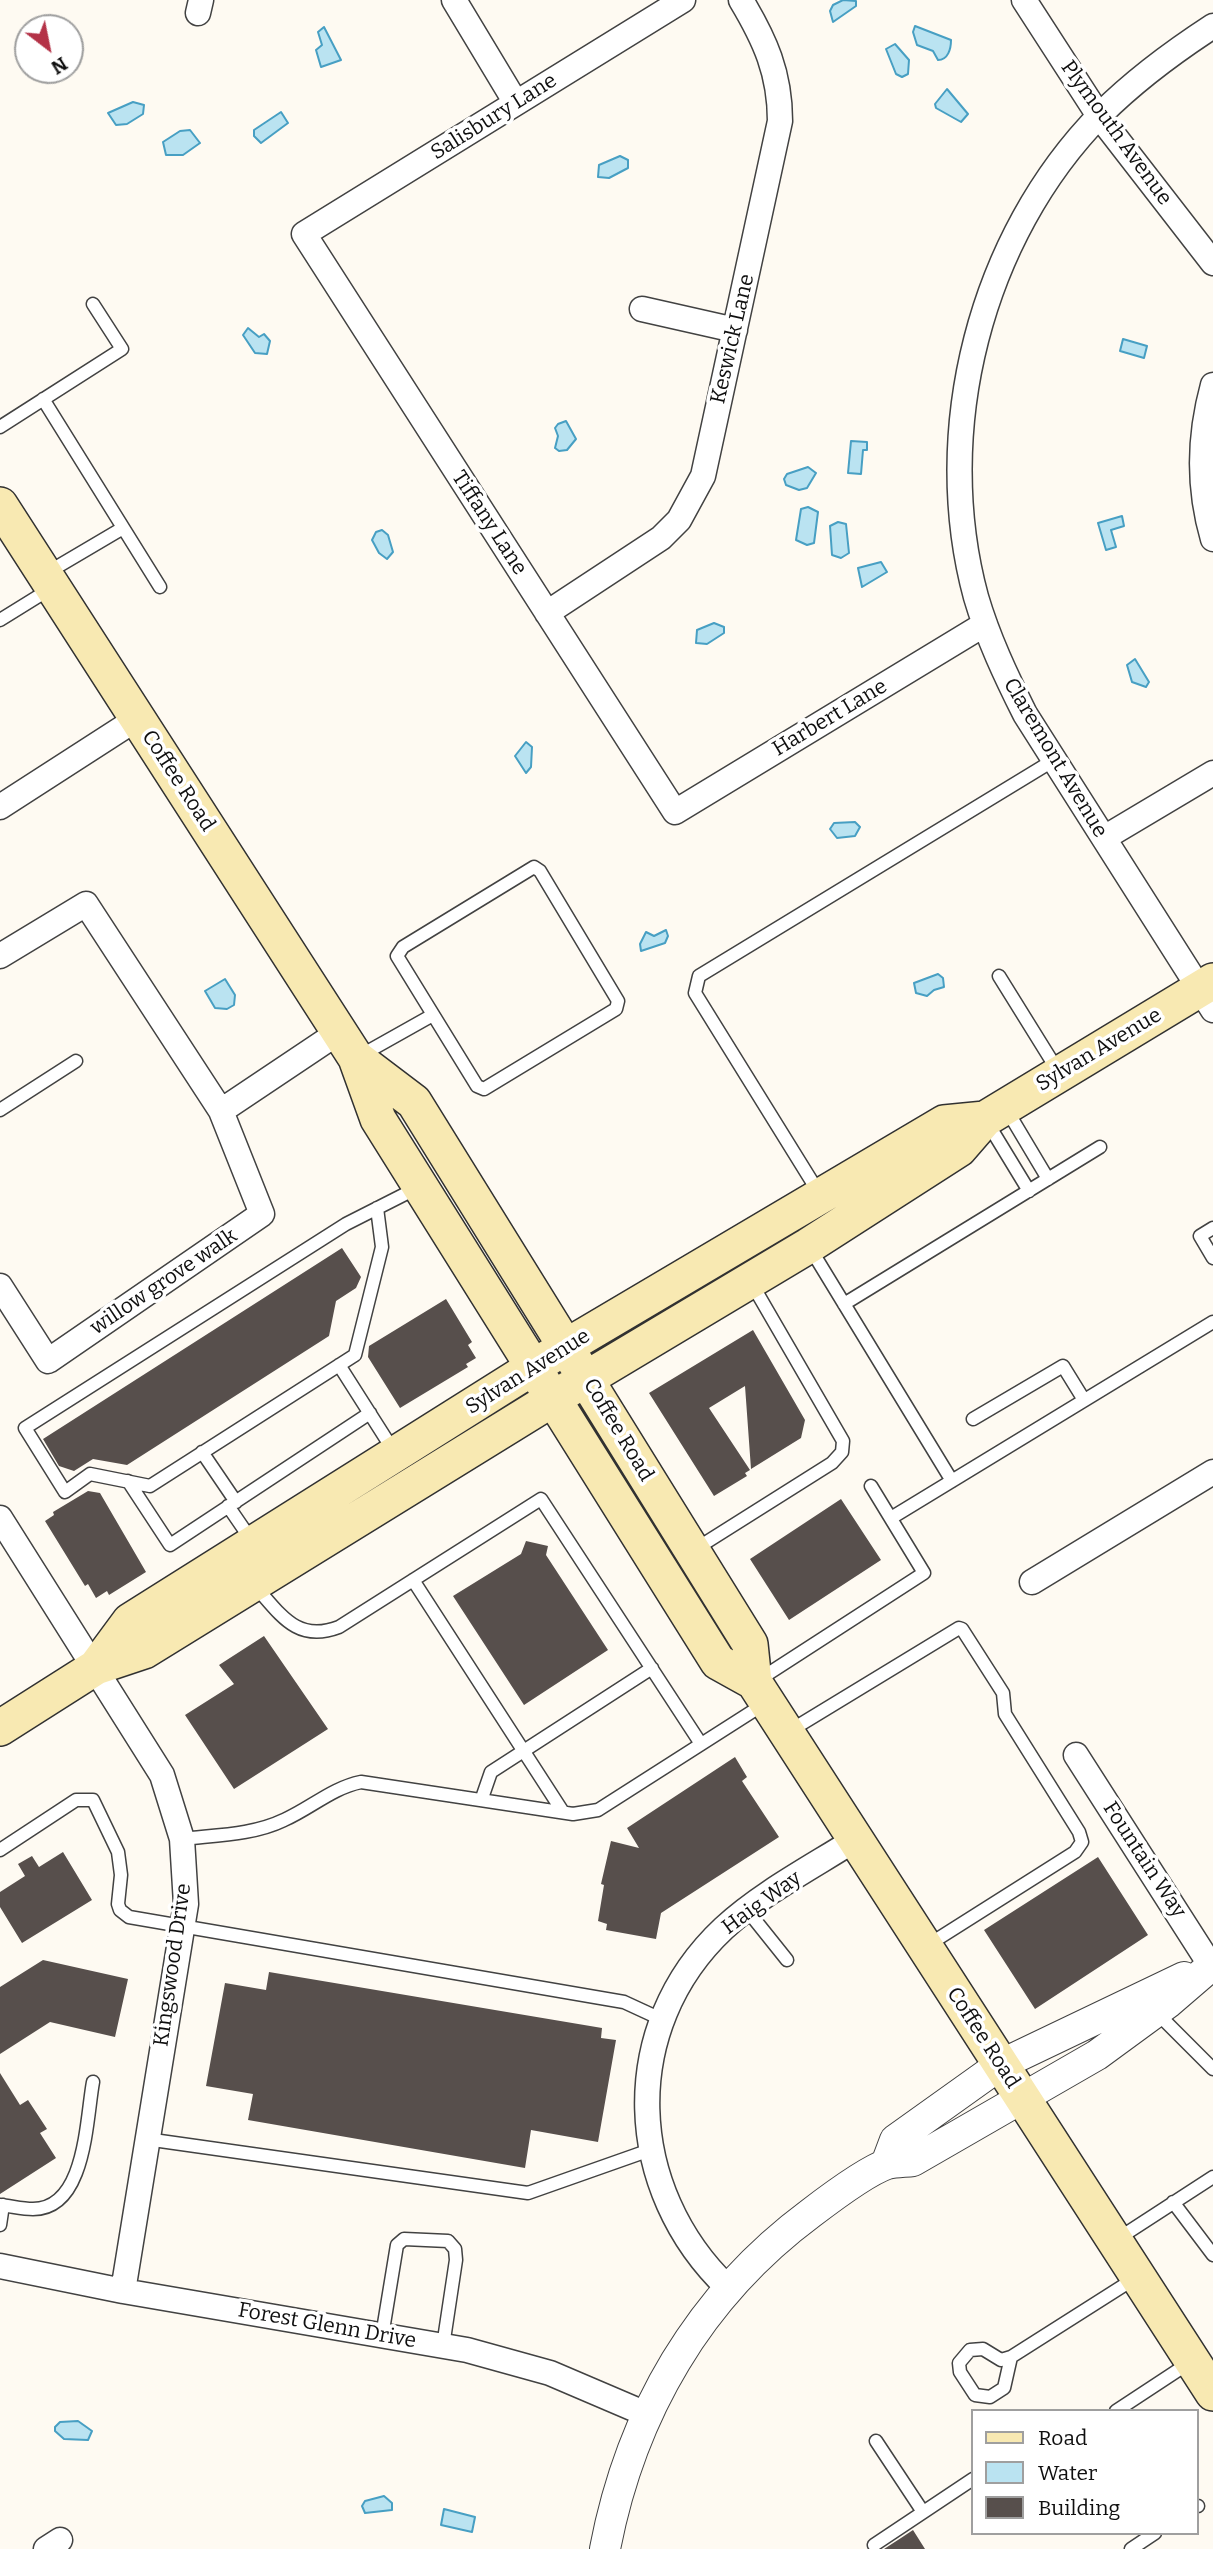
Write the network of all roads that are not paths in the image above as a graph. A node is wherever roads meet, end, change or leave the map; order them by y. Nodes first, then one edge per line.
1 (454, 0) edge
2 (683, 0) edge
3 (741, 0) edge
4 (1024, 0) edge
5 (1213, 26) edge
6 (516, 103) junction
7 (1099, 116) junction
8 (304, 234) joint
9 (1213, 263) edge
10 (93, 304) dead end
11 (642, 309) dead end
12 (735, 330) junction
13 (43, 399) junction
14 (1211, 401) edge
15 (0, 427) edge
16 (0, 505) edge
17 (123, 528) junction
18 (1213, 539) edge
19 (49, 580) junction
20 (160, 587) dead end
21 (547, 612) junction
22 (0, 620) edge
23 (985, 624) junction
24 (138, 718) junction
25 (1054, 760) junction
26 (1213, 773) edge
27 (0, 807) edge
28 (675, 812) joint
29 (1104, 838) junction
30 (0, 956) edge
31 (999, 976) dead end
32 (1209, 994) edge
33 (431, 1016) junction
34 (348, 1045) junction
35 (76, 1061) dead end
36 (1060, 1074) junction
37 (0, 1110) edge
38 (221, 1111) junction
39 (995, 1113) junction
40 (1100, 1147) dead end
41 (1048, 1179) junction
42 (420, 1186) junction
43 (1029, 1191) junction
44 (820, 1196) junction
45 (377, 1208) junction
46 (1213, 1228) edge
47 (808, 1246) junction
48 (1213, 1258) edge
49 (750, 1281) junction
50 (0, 1286) edge
51 (844, 1304) junction
52 (1213, 1322) edge
53 (567, 1346) junction
54 (339, 1365) junction
55 (534, 1368) junction
56 (587, 1378) junction
57 (554, 1398) junction
58 (1084, 1401) junction
59 (370, 1413) junction
60 (973, 1419) dead end
61 (202, 1452) junction
62 (396, 1455) junction
63 (1213, 1472) edge
64 (128, 1481) junction
65 (952, 1481) junction
66 (871, 1486) dead end
67 (232, 1504) junction
68 (891, 1518) junction
69 (2, 1527) edge
70 (254, 1544) junction
71 (691, 1552) junction
72 (413, 1580) junction
73 (1032, 1582) dead end
74 (254, 1584) junction
75 (96, 1667) junction
76 (652, 1668) junction
77 (761, 1692) junction
78 (0, 1728) edge
79 (788, 1732) junction
80 (702, 1744) junction
81 (523, 1751) junction
82 (1076, 1755) dead end
83 (482, 1798) junction
84 (563, 1812) junction
85 (183, 1839) junction
86 (856, 1839) junction
87 (0, 1850) edge
88 (747, 1910) junction
89 (182, 1927) junction
90 (925, 1947) junction
91 (787, 1960) dead end
92 (1212, 1965) edge
93 (1156, 2011) junction
94 (663, 2020) junction
95 (1000, 2065) junction
96 (1213, 2069) edge
97 (93, 2082) dead end
98 (1021, 2098) junction
99 (146, 2139) junction
100 (650, 2150) junction
101 (886, 2164) junction
102 (1213, 2177) edge
103 (1173, 2202) junction
104 (1, 2205) edge
105 (0, 2225) edge
106 (1114, 2241) junction
107 (1213, 2255) edge
108 (0, 2266) edge
109 (1137, 2277) junction
110 (728, 2288) junction
111 (123, 2291) junction
112 (382, 2336) junction
113 (443, 2346) junction
114 (1011, 2357) junction
115 (1192, 2361) junction
116 (1213, 2393) edge
117 (1119, 2409) edge
118 (646, 2414) junction
119 (876, 2441) dead end
120 (972, 2480) edge
121 (923, 2512) junction
122 (1152, 2535) edge
123 (874, 2544) dead end
124 (605, 2549) edge
125 (1131, 2549) edge

1 - 6 street
2 - 6 street, Salisbury Lane
3 - 12 street, Keswick Lane
4 - 7 street, Plymouth Avenue
5 - 7 street, Claremont Avenue
6 - 8 street, Salisbury Lane
7 - 9 street, Plymouth Avenue
7 - 23 street, Claremont Avenue
8 - 21 street, Tiffany Lane
10 - 13 lane
11 - 12 street
12 - 21 street, Keswick Lane
13 - 15 lane
13 - 17 lane
14 - 18 street
16 - 19 main road, Coffee Road
17 - 19 lane
17 - 20 lane
19 - 22 lane
19 - 24 main road, Coffee Road
21 - 28 street, Tiffany Lane
23 - 25 street, Claremont Avenue
23 - 28 street, Harbert Lane
24 - 27 street
24 - 34 main road, Coffee Road
25 - 29 street, Claremont Avenue
25 - 44 lane
26 - 29 street
29 - 32 street, Claremont Avenue
30 - 38 street, willow grove walk
31 - 36 lane
32 - 36 main road, Sylvan Avenue
33 - 33 lane
33 - 34 lane
34 - 38 street
34 - 42 main road, Coffee Road
34 - 53 main road, Coffee Road
35 - 37 lane
36 - 39 main road, Sylvan Avenue
38 - 50 street, willow grove walk
39 - 41 lane
39 - 43 lane
39 - 44 main road, Sylvan Avenue
39 - 47 main road, Sylvan Avenue
40 - 41 lane
41 - 43 lane
42 - 45 lane
42 - 55 main road, Coffee Road
43 - 51 lane
44 - 53 main road, Sylvan Avenue
45 - 54 lane
45 - 64 lane
46 - 48 lane
47 - 49 main road, Sylvan Avenue
47 - 51 lane
49 - 56 main road, Sylvan Avenue
49 - 71 lane
51 - 65 lane
52 - 58 lane
53 - 55 main road, Sylvan Avenue
53 - 56 main road, Coffee Road
54 - 59 lane
54 - 61 lane
55 - 57 main road, Coffee Road
55 - 62 main road, Sylvan Avenue
56 - 57 main road, Sylvan Avenue
56 - 71 main road, Coffee Road
57 - 74 main road, Sylvan Avenue
57 - 77 main road, Coffee Road
58 - 60 lane
58 - 65 lane
59 - 62 lane
59 - 67 lane
61 - 64 lane
61 - 67 lane
62 - 70 main road, Sylvan Avenue
63 - 73 street
64 - 67 lane
65 - 68 lane
66 - 68 lane
67 - 70 lane
68 - 77 lane
69 - 75 street, Kingswood Drive
70 - 75 main road, Sylvan Avenue
71 - 77 main road, Coffee Road
72 - 74 lane
72 - 76 lane
72 - 81 lane
74 - 75 main road, Sylvan Avenue
75 - 78 main road, Sylvan Avenue
75 - 85 street, Kingswood Drive
76 - 80 lane
76 - 81 lane
77 - 79 main road, Coffee Road
77 - 80 lane
79 - 86 main road, Coffee Road
79 - 90 lane
80 - 84 lane
81 - 83 lane
81 - 84 lane
82 - 92 street, Fountain Way
83 - 84 lane
83 - 85 lane
85 - 89 street, Kingswood Drive
86 - 88 street, Haig Way
86 - 90 main road, Coffee Road
87 - 89 lane
88 - 91 lane
88 - 94 street, Haig Way
89 - 94 lane
89 - 99 street, Kingswood Drive
90 - 95 main road, Coffee Road
92 - 93 street
92 - 95 street
93 - 96 lane
93 - 98 street
94 - 100 street, Haig Way
95 - 98 main road, Coffee Road
95 - 101 street
97 - 104 lane
98 - 101 street
98 - 106 main road, Coffee Road
99 - 100 lane
99 - 111 street, Kingswood Drive
100 - 110 street, Haig Way
101 - 110 street
102 - 103 lane
103 - 106 lane
103 - 107 lane
104 - 105 lane
106 - 109 main road, Coffee Road
108 - 111 street, Forest Glenn Drive
109 - 114 lane
109 - 115 main road, Coffee Road
110 - 118 street
111 - 112 street, Forest Glenn Drive
112 - 113 street, Forest Glenn Drive
112 - 113 lane
113 - 118 street, Forest Glenn Drive
114 - 114 lane
115 - 116 main road, Coffee Road
115 - 117 lane
118 - 124 street
119 - 121 lane
120 - 121 lane
121 - 123 lane
122 - 125 lane

